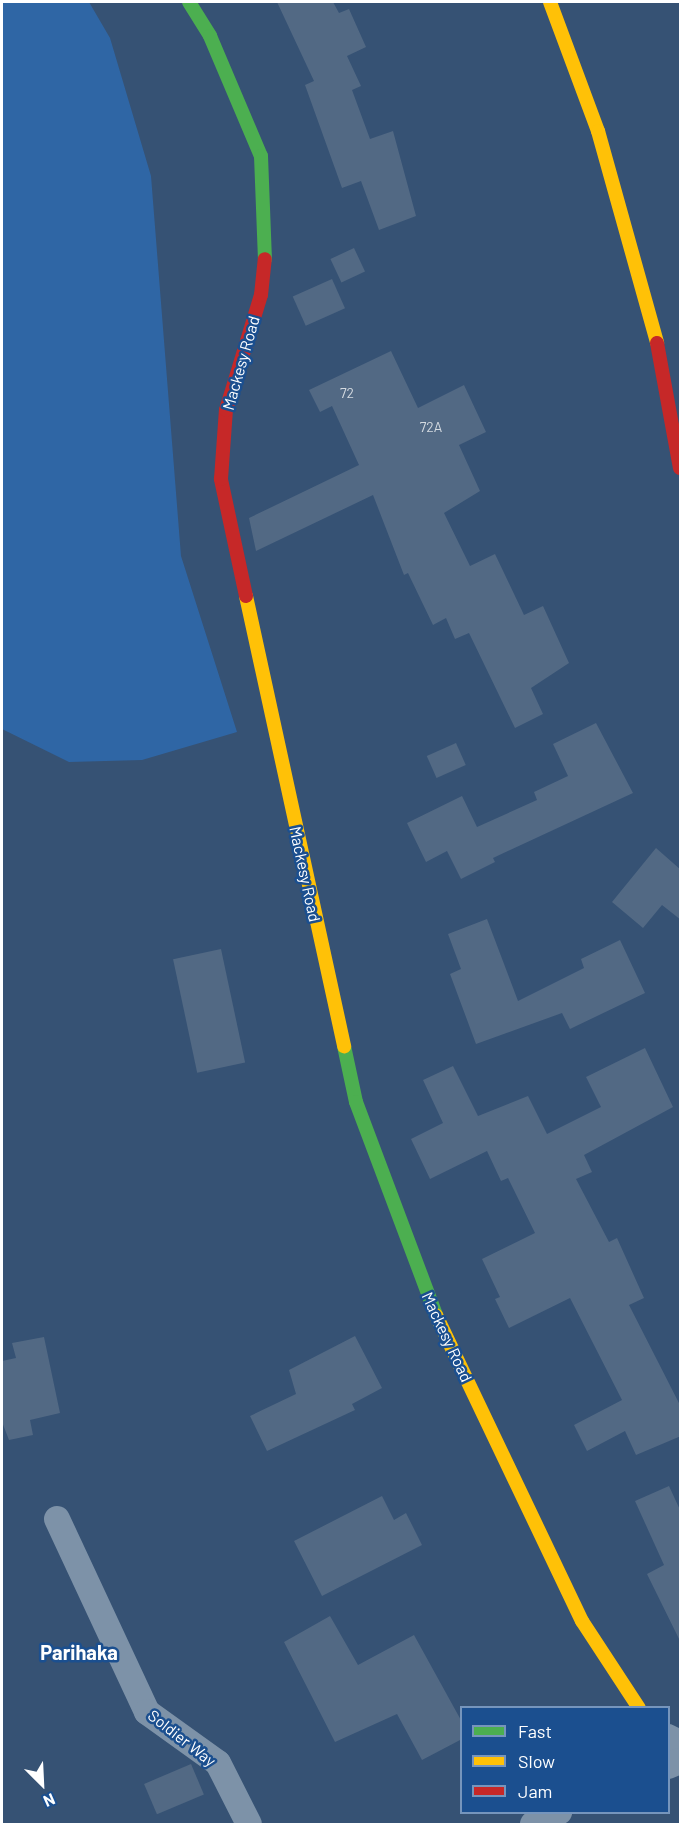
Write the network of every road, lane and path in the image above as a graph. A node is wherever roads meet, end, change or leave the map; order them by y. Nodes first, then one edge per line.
1 (189, 2) edge
2 (550, 2) edge
3 (681, 468) edge
4 (57, 1519) dead end
5 (638, 1706) edge
6 (555, 1814) edge
7 (249, 1824) edge
8 (533, 1824) edge

1 - 5 street, Mackesy Road
2 - 3 street
4 - 7 street, Soldier Way
6 - 8 street

